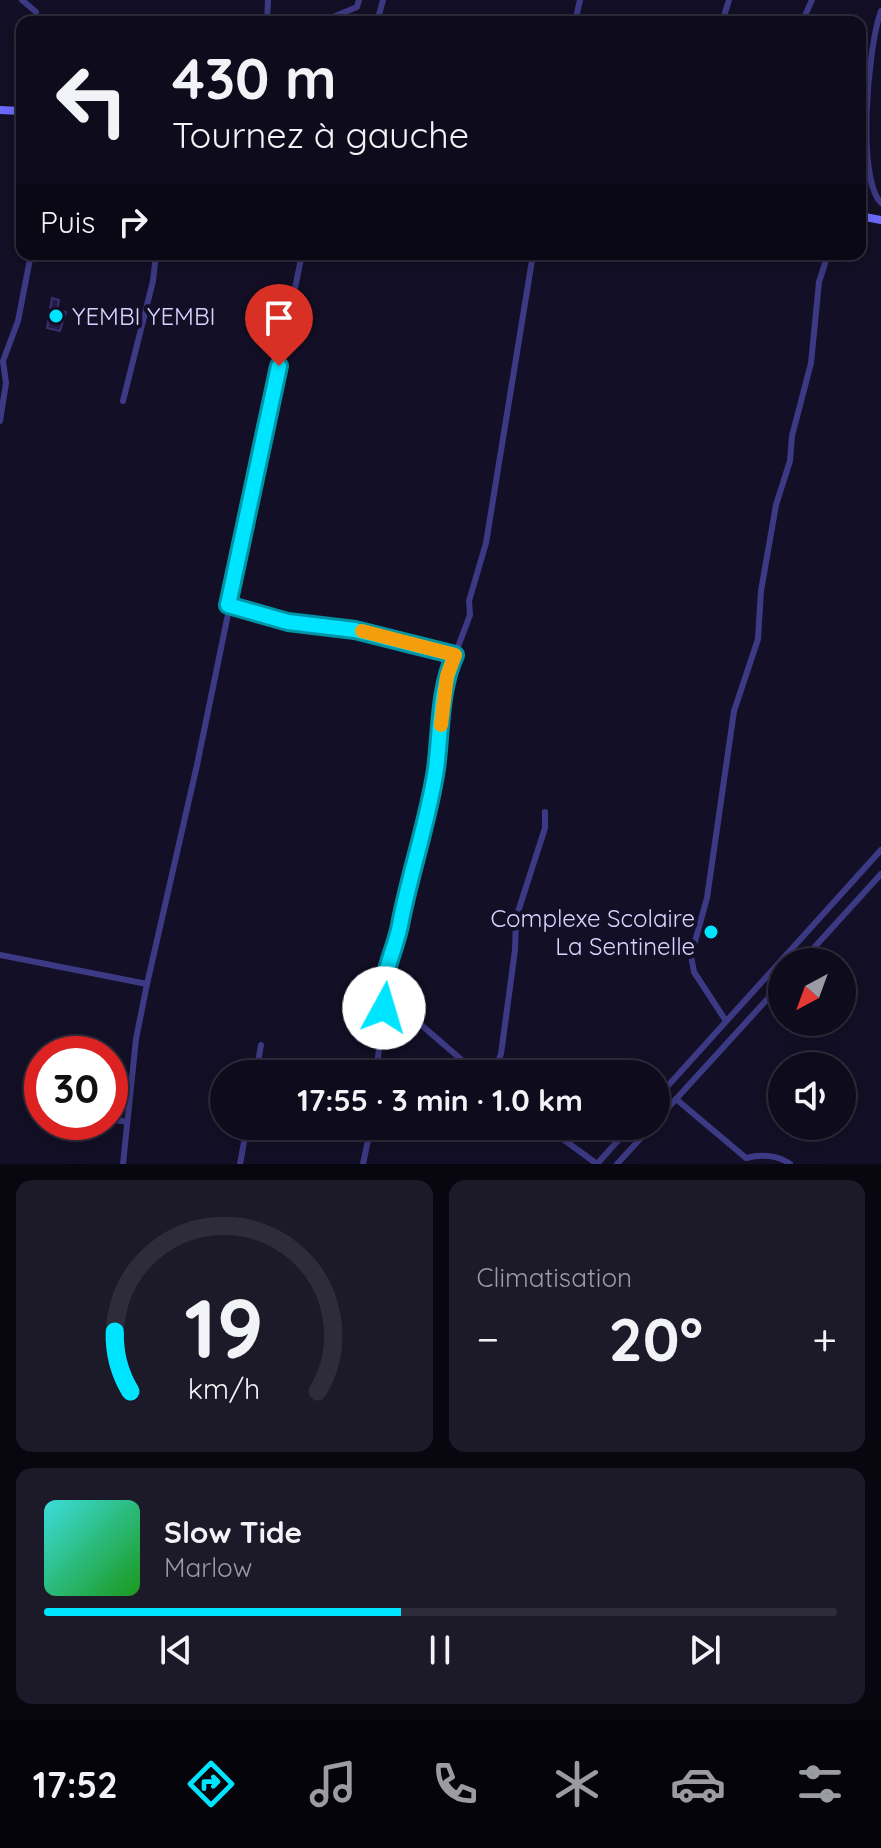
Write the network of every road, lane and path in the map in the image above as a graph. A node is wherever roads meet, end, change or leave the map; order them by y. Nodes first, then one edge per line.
1 (22, 0) edge
2 (359, 0) edge
3 (881, 11) edge
4 (36, 12) dead end
5 (335, 16) edge
6 (881, 203) edge
7 (30, 260) edge
8 (155, 260) edge
9 (301, 260) edge
10 (532, 260) edge
11 (826, 260) edge
12 (2, 360) edge
13 (123, 401) dead end
14 (0, 421) edge
15 (228, 605) junction
16 (455, 655) junction
17 (545, 812) dead end
18 (881, 850) edge
19 (881, 874) edge
20 (814, 948) edge
21 (0, 955) edge
22 (147, 984) junction
23 (768, 998) edge
24 (384, 1008) junction
25 (726, 1021) junction
26 (261, 1045) dead end
27 (258, 1060) edge
28 (378, 1060) edge
29 (462, 1060) edge
30 (499, 1060) edge
31 (670, 1083) edge
32 (676, 1099) junction
33 (670, 1106) edge
34 (128, 1113) edge
35 (125, 1140) edge
36 (244, 1140) edge
37 (368, 1140) edge
38 (564, 1140) edge
39 (618, 1140) edge
40 (639, 1140) edge
41 (624, 1156) junction
42 (123, 1164) edge
43 (240, 1164) edge
44 (363, 1164) edge
45 (597, 1164) edge
46 (617, 1164) edge
47 (634, 1164) edge
48 (790, 1164) edge

1 - 4 street
2 - 5 street
3 - 6 street
7 - 12 street
8 - 13 street
9 - 15 street
10 - 16 street
11 - 25 street
12 - 14 street
15 - 16 street
15 - 22 street
16 - 24 street
17 - 30 street
18 - 25 street
19 - 20 street
21 - 22 street
22 - 34 street
23 - 32 street
24 - 28 street
24 - 29 street
25 - 31 street
26 - 27 street
32 - 33 street
32 - 48 street
35 - 42 street
36 - 43 street
37 - 44 street
38 - 45 street
39 - 45 street
40 - 41 street
41 - 46 street
41 - 47 street

